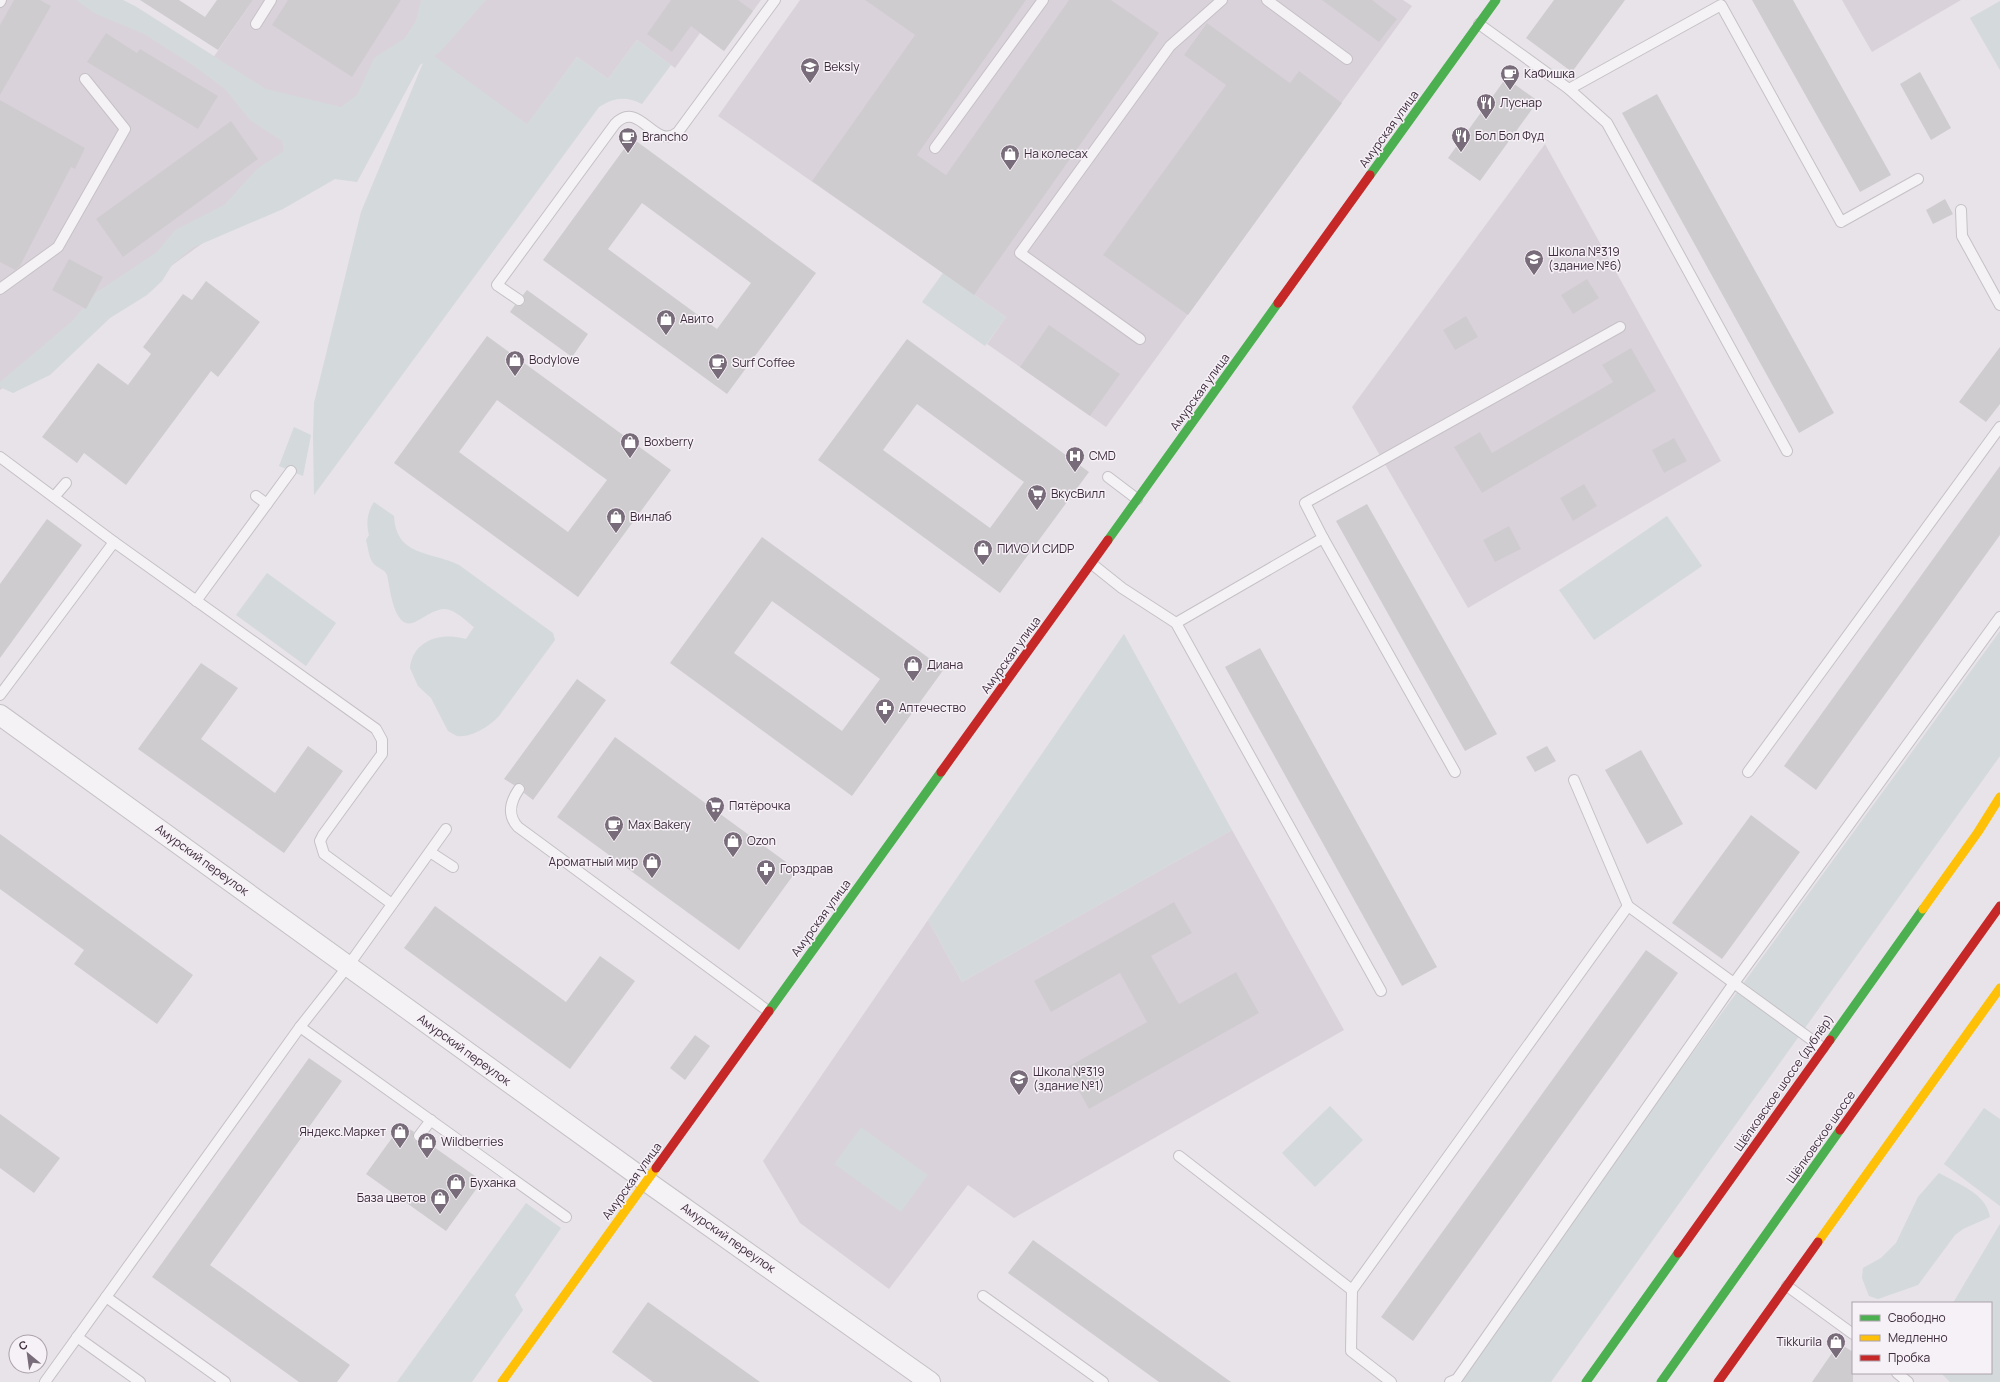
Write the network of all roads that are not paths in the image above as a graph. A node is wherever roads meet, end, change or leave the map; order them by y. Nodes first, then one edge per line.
1 (271, 0) edge
2 (775, 0) edge
3 (1043, 0) edge
4 (1222, 0) edge
5 (1267, 0) edge
6 (1496, 0) edge
7 (1720, 3) edge
8 (256, 24) dead end
9 (1479, 24) junction
10 (1347, 59) dead end
11 (85, 79) dead end
12 (1568, 89) junction
13 (935, 148) dead end
14 (1918, 179) dead end
15 (1961, 210) dead end
16 (0, 289) edge
17 (519, 300) dead end
18 (2000, 305) edge
19 (1620, 327) dead end
20 (1140, 339) dead end
21 (2000, 427) edge
22 (1787, 451) dead end
23 (0, 457) edge
24 (291, 471) dead end
25 (1108, 477) dead end
26 (66, 483) dead end
27 (256, 496) dead end
28 (54, 497) junction
29 (1137, 499) junction
30 (267, 504) junction
31 (1323, 538) junction
32 (114, 542) junction
33 (1092, 564) junction
34 (196, 601) junction
35 (2000, 617) edge
36 (1176, 622) junction
37 (0, 695) edge
38 (0, 715) edge
39 (1455, 772) dead end
40 (1748, 772) dead end
41 (1574, 780) dead end
42 (519, 789) dead end
43 (2000, 797) edge
44 (2000, 809) edge
45 (446, 829) dead end
46 (1978, 832) junction
47 (430, 852) junction
48 (453, 867) dead end
49 (392, 904) junction
50 (1628, 906) junction
51 (2000, 906) edge
52 (348, 966) junction
53 (1734, 983) junction
54 (2000, 988) edge
55 (1381, 991) dead end
56 (768, 1011) junction
57 (300, 1027) junction
58 (1823, 1048) junction
59 (431, 1120) junction
60 (419, 1136) dead end
61 (1179, 1156) dead end
62 (646, 1181) junction
63 (566, 1217) dead end
64 (1787, 1286) junction
65 (1352, 1290) junction
66 (983, 1296) dead end
67 (106, 1297) junction
68 (1852, 1333) edge
69 (78, 1337) junction
70 (1898, 1374) edge
71 (45, 1382) edge
72 (140, 1382) edge
73 (225, 1382) edge
74 (502, 1382) edge
75 (930, 1382) edge
76 (1104, 1382) edge
77 (1391, 1382) edge
78 (1450, 1382) edge
79 (1586, 1382) edge
80 (1661, 1382) edge
81 (1718, 1382) edge
82 (1908, 1382) edge

1 - 8 lane
2 - 17 lane
3 - 13 lane
4 - 20 lane
5 - 10 lane
6 - 9 street, Амурская улица
7 - 12 lane
7 - 14 lane
9 - 12 lane
9 - 29 street, Амурская улица
11 - 16 lane
12 - 22 lane
15 - 18 lane
19 - 31 lane
21 - 40 lane
23 - 28 lane
24 - 30 lane
25 - 29 lane
26 - 28 lane
27 - 30 lane
28 - 32 lane
29 - 33 street, Амурская улица
30 - 34 lane
31 - 36 lane
31 - 39 lane
32 - 34 lane
32 - 37 lane
33 - 36 lane
33 - 56 street, Амурская улица
34 - 49 lane
35 - 53 lane
36 - 55 lane
38 - 52 street, Амурский переулок
41 - 50 lane
42 - 56 lane
43 - 46 street, Щёлковское шоссе (дублёр)
44 - 46 street
45 - 47 lane
46 - 58 street, Щёлковское шоссе (дублёр)
47 - 48 lane
47 - 49 lane
49 - 52 lane
50 - 53 lane
50 - 65 lane
51 - 80 street, Щёлковское шоссе
52 - 57 lane
52 - 62 street, Амурский переулок
53 - 58 lane
53 - 78 lane
54 - 64 street
56 - 62 street, Амурская улица
57 - 59 lane
57 - 67 lane
58 - 79 street, Щёлковское шоссе (дублёр)
59 - 60 lane
59 - 63 lane
61 - 65 lane
62 - 74 street, Амурская улица
62 - 75 street, Амурский переулок
64 - 68 lane
64 - 81 street
65 - 77 lane
66 - 76 lane
67 - 69 lane
67 - 73 lane
69 - 71 lane
69 - 72 lane
70 - 82 lane

